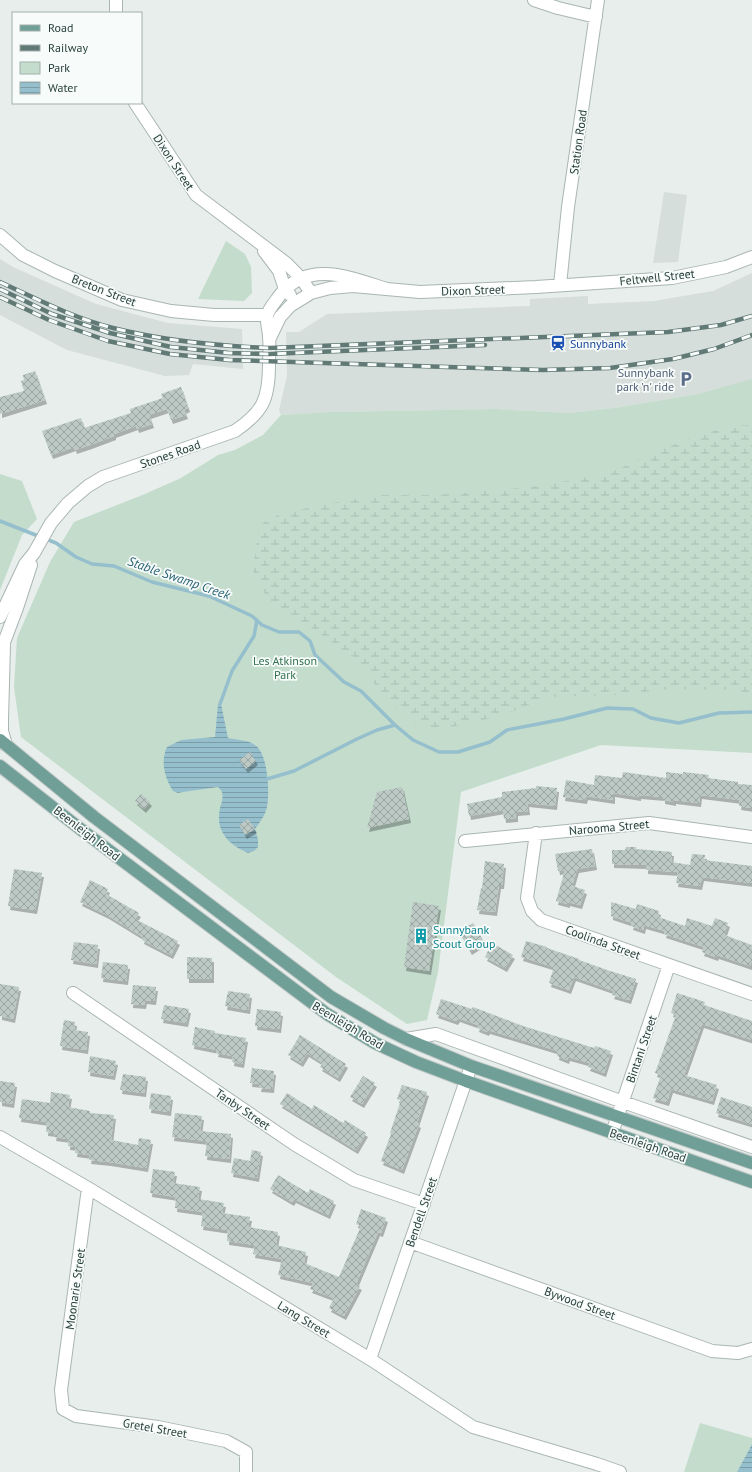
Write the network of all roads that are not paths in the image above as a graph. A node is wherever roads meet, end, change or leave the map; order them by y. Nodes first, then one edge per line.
1 (116, 0) edge
2 (534, 0) edge
3 (598, 0) edge
4 (116, 12) edge
5 (596, 16) junction
6 (136, 104) edge
7 (0, 235) edge
8 (259, 244) junction
9 (752, 257) edge
10 (301, 278) junction
11 (560, 285) junction
12 (285, 289) junction
13 (387, 289) junction
14 (311, 293) junction
15 (295, 303) junction
16 (267, 315) junction
17 (270, 338) junction
18 (34, 553) junction
19 (0, 617) edge
20 (2, 648) edge
21 (3, 742) edge
22 (0, 766) edge
23 (536, 833) junction
24 (752, 837) edge
25 (465, 841) dead end
26 (669, 965) junction
27 (73, 993) dead end
28 (752, 994) edge
29 (406, 1039) junction
30 (472, 1066) junction
31 (466, 1081) junction
32 (623, 1102) junction
33 (618, 1116) junction
34 (612, 1133) junction
35 (0, 1137) edge
36 (752, 1147) edge
37 (752, 1164) edge
38 (752, 1182) edge
39 (88, 1188) junction
40 (424, 1204) junction
41 (410, 1242) junction
42 (752, 1349) edge
43 (370, 1358) junction
44 (61, 1390) joint
45 (596, 1468) edge
46 (246, 1472) edge
47 (620, 1472) edge

1 - 4 street
2 - 5 street
3 - 5 street, Station Road
5 - 11 street, Station Road
6 - 8 street, Dixon Street
7 - 16 street, Breton Street
8 - 10 street, Dixon Street
8 - 12 street, Dixon Street
9 - 11 street, Feltwell Street
10 - 12 street
10 - 13 street, Dixon Street
10 - 14 street, Dixon Street
11 - 13 street, Dixon Street
12 - 15 street, Dixon Street
12 - 16 street
13 - 14 street, Dixon Street
14 - 15 street, Dixon Street
15 - 17 street, Stones Road
16 - 17 street, Stones Road
17 - 18 street, Stones Road
18 - 19 street, Stones Road
18 - 20 street, Stones Road
20 - 21 street, Stones Road
21 - 29 main road, Beenleigh Road
22 - 31 main road, Beenleigh Road
23 - 24 street, Narooma Street
23 - 25 street, Narooma Street
23 - 26 street, Coolinda Street
26 - 28 street, Coolinda Street
26 - 32 street, Bintani Street
27 - 40 street, Tanby Street
29 - 30 main road, Beenleigh Road
29 - 32 street
30 - 31 street, Bendell Street
30 - 33 main road, Beenleigh Road
31 - 34 main road, Beenleigh Road
31 - 40 street, Bendell Street
32 - 33 street, Bintani Street
32 - 36 street
33 - 34 street, Bintani Street
33 - 37 main road, Beenleigh Road
34 - 38 main road, Beenleigh Road
35 - 39 street, Lang Street
39 - 43 street, Lang Street
39 - 44 street, Moonarie Street
40 - 41 street, Bendell Street
41 - 42 street, Bywood Street
41 - 43 street, Bendell Street
43 - 45 street, Lang Street
44 - 46 street, Gretel Street
45 - 47 street, Lang Street

